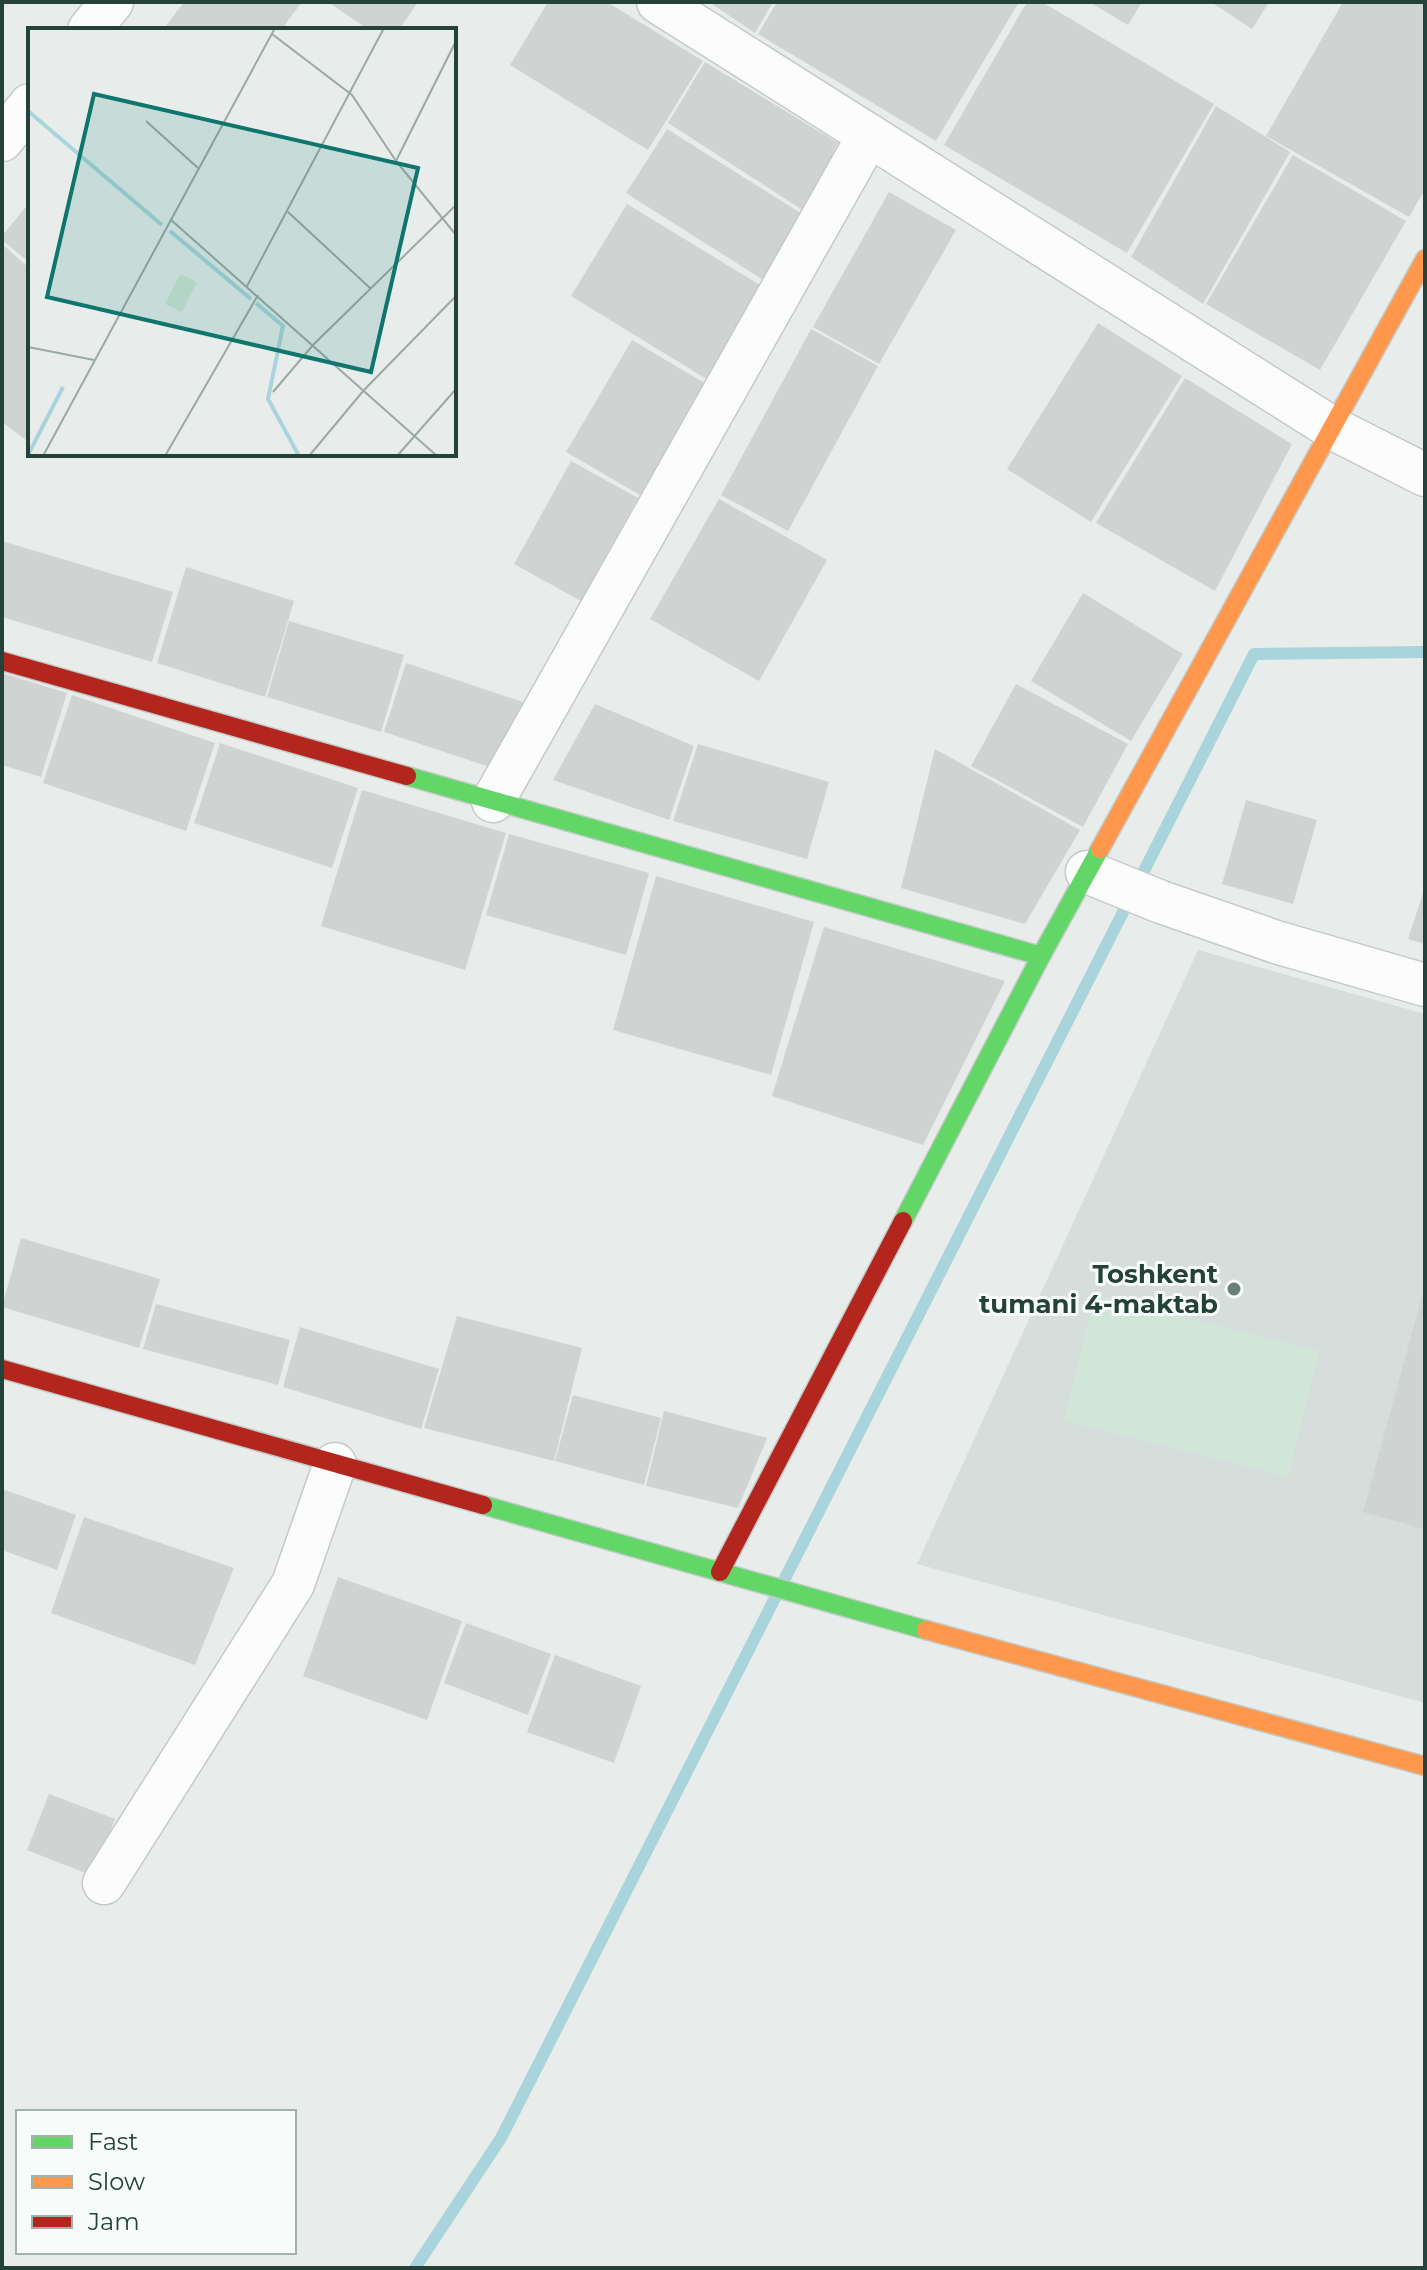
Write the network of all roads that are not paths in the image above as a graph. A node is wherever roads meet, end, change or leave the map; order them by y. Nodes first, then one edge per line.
1 (112, 2) edge
2 (658, 2) edge
3 (91, 28) edge
4 (28, 108) edge
5 (869, 135) junction
6 (2, 140) edge
7 (1425, 259) edge
8 (1332, 428) junction
9 (1425, 475) edge
10 (2, 661) edge
11 (493, 801) junction
12 (1103, 878) junction
13 (1041, 956) junction
14 (1425, 985) edge
15 (2, 1369) edge
16 (335, 1464) junction
17 (720, 1572) junction
18 (1425, 1766) edge
19 (104, 1883) dead end

1 - 3 street
2 - 5 street
4 - 6 street
5 - 8 street
5 - 11 street
7 - 8 street
8 - 9 street
8 - 12 street
10 - 11 street
11 - 13 street
12 - 13 street
12 - 14 street
13 - 17 street
15 - 16 street
16 - 17 street
16 - 19 street
17 - 18 street

